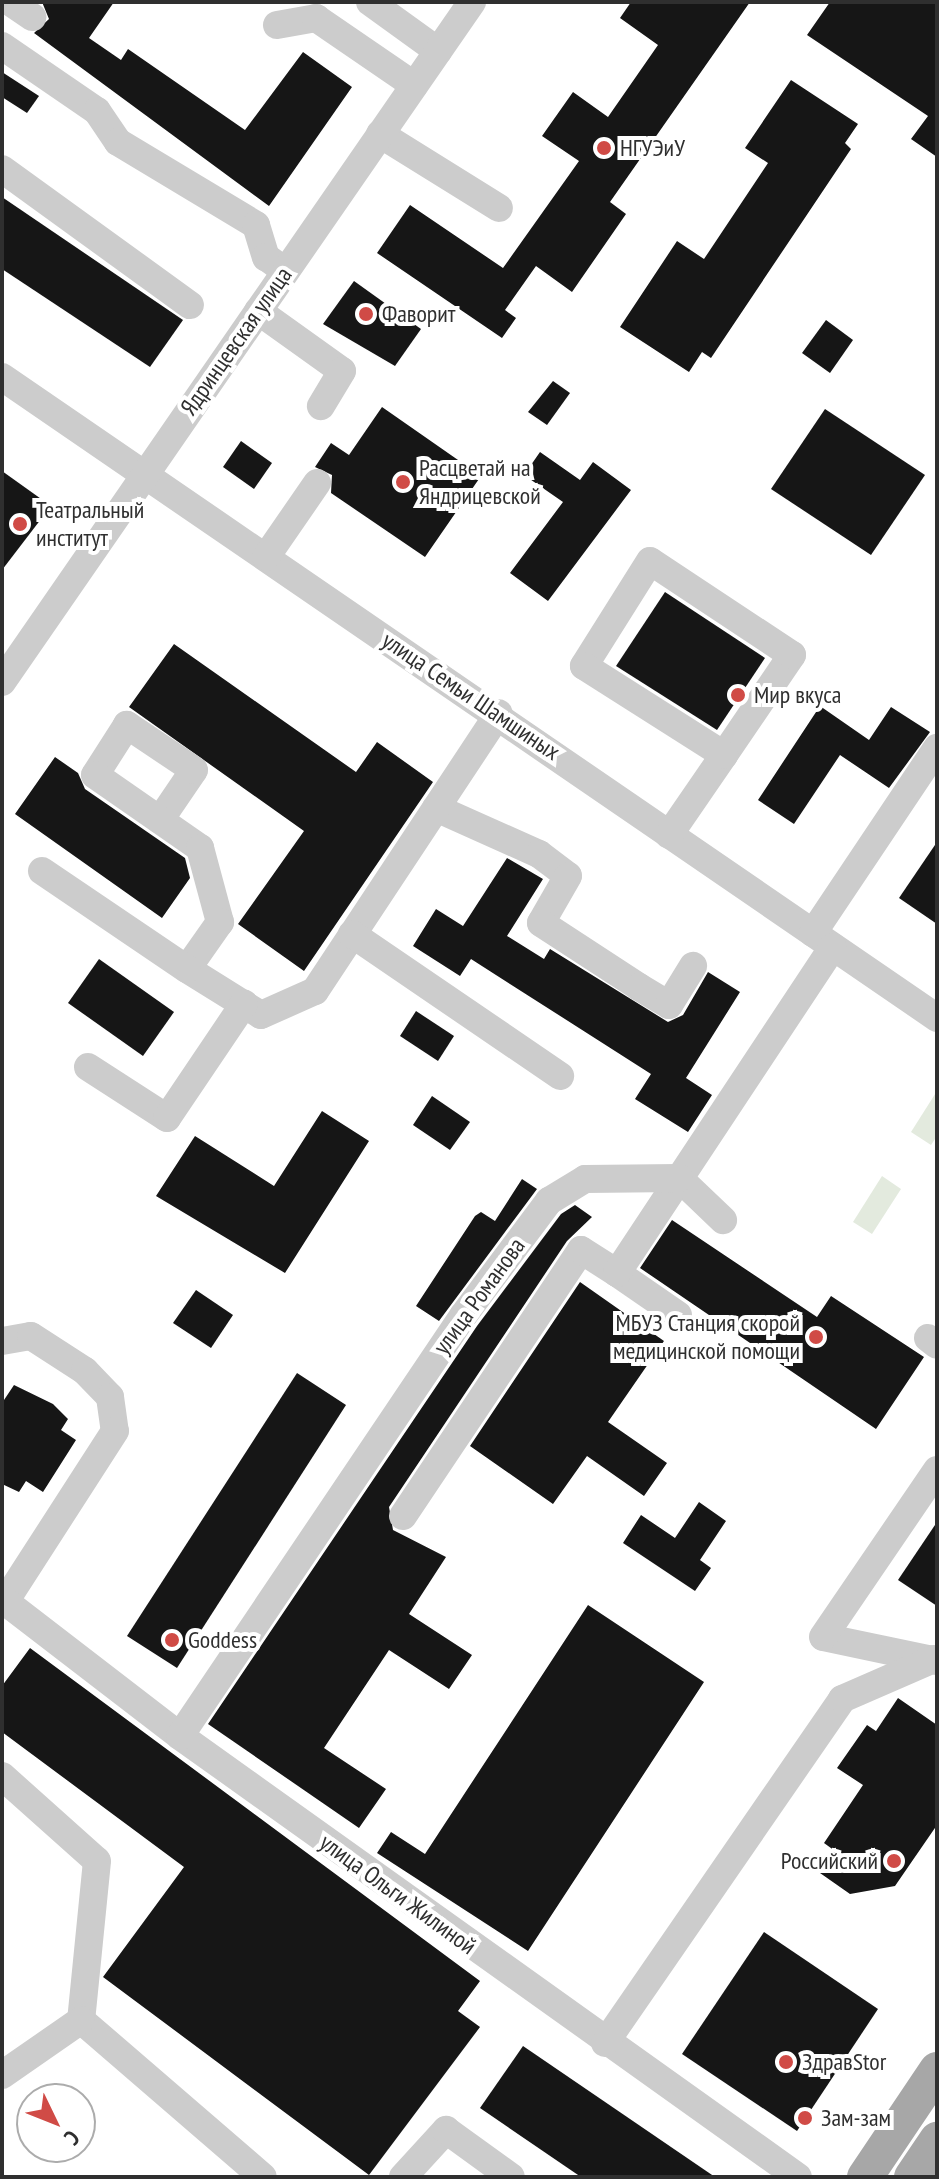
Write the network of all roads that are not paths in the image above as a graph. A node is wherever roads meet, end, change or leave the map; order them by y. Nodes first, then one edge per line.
1 (370, 2) edge
2 (472, 2) edge
3 (277, 25) dead end
4 (2, 46) edge
5 (438, 51) junction
6 (414, 85) junction
7 (380, 134) junction
8 (2, 169) edge
9 (499, 208) dead end
10 (285, 271) junction
11 (190, 305) dead end
12 (258, 311) junction
13 (2, 377) edge
14 (321, 406) dead end
15 (144, 474) junction
16 (317, 483) dead end
17 (266, 557) junction
18 (2, 682) edge
19 (499, 713) junction
20 (937, 748) edge
21 (724, 755) junction
22 (436, 808) junction
23 (160, 820) dead end
24 (669, 835) junction
25 (42, 871) dead end
26 (352, 934) junction
27 (823, 940) junction
28 (693, 966) dead end
29 (187, 969) junction
30 (244, 1004) junction
31 (937, 1018) edge
32 (88, 1067) dead end
33 (560, 1076) dead end
34 (679, 1178) junction
35 (723, 1220) dead end
36 (617, 1273) junction
37 (678, 1315) dead end
38 (2, 1341) edge
39 (937, 1470) edge
40 (403, 1516) dead end
41 (4, 1601) edge
42 (935, 1660) edge
43 (180, 1736) junction
44 (2, 1776) edge
45 (81, 2020) junction
46 (605, 2043) junction
47 (937, 2070) edge
48 (2, 2075) edge
49 (937, 2140) edge
50 (263, 2177) edge
51 (403, 2177) edge
52 (511, 2177) edge
53 (798, 2177) edge
54 (865, 2177) edge
55 (912, 2177) edge

1 - 5 street
2 - 5 street, Ядринцевская улица
3 - 6 street
4 - 10 street
5 - 6 street, Ядринцевская улица
6 - 7 street, Ядринцевская улица
7 - 9 street
7 - 10 street, Ядринцевская улица
8 - 11 street
10 - 12 street, Ядринцевская улица
12 - 14 street
12 - 15 street, Ядринцевская улица
13 - 15 street, улица Семьи Шамшиных
15 - 17 street, улица Семьи Шамшиных
15 - 18 street, Ядринцевская улица
16 - 17 street
17 - 19 street, улица Семьи Шамшиных
19 - 22 street
19 - 24 street, улица Семьи Шамшиных
20 - 27 street
21 - 21 street
21 - 24 street
22 - 26 street
22 - 28 street
23 - 29 street
24 - 27 street, улица Семьи Шамшиных
25 - 29 street
26 - 30 street
26 - 33 street
27 - 31 street, улица Семьи Шамшиных
27 - 34 street
29 - 30 street
30 - 32 street
34 - 35 street
34 - 36 street
34 - 43 street, улица Романова
36 - 37 street
36 - 40 street
38 - 41 street
39 - 42 street
41 - 43 street, улица Ольги Жилиной
42 - 46 street
43 - 46 street, улица Ольги Жилиной
44 - 45 street
45 - 48 street
45 - 50 street
46 - 53 street, улица Ольги Жилиной
47 - 54 main road
49 - 55 main road
51 - 52 street

